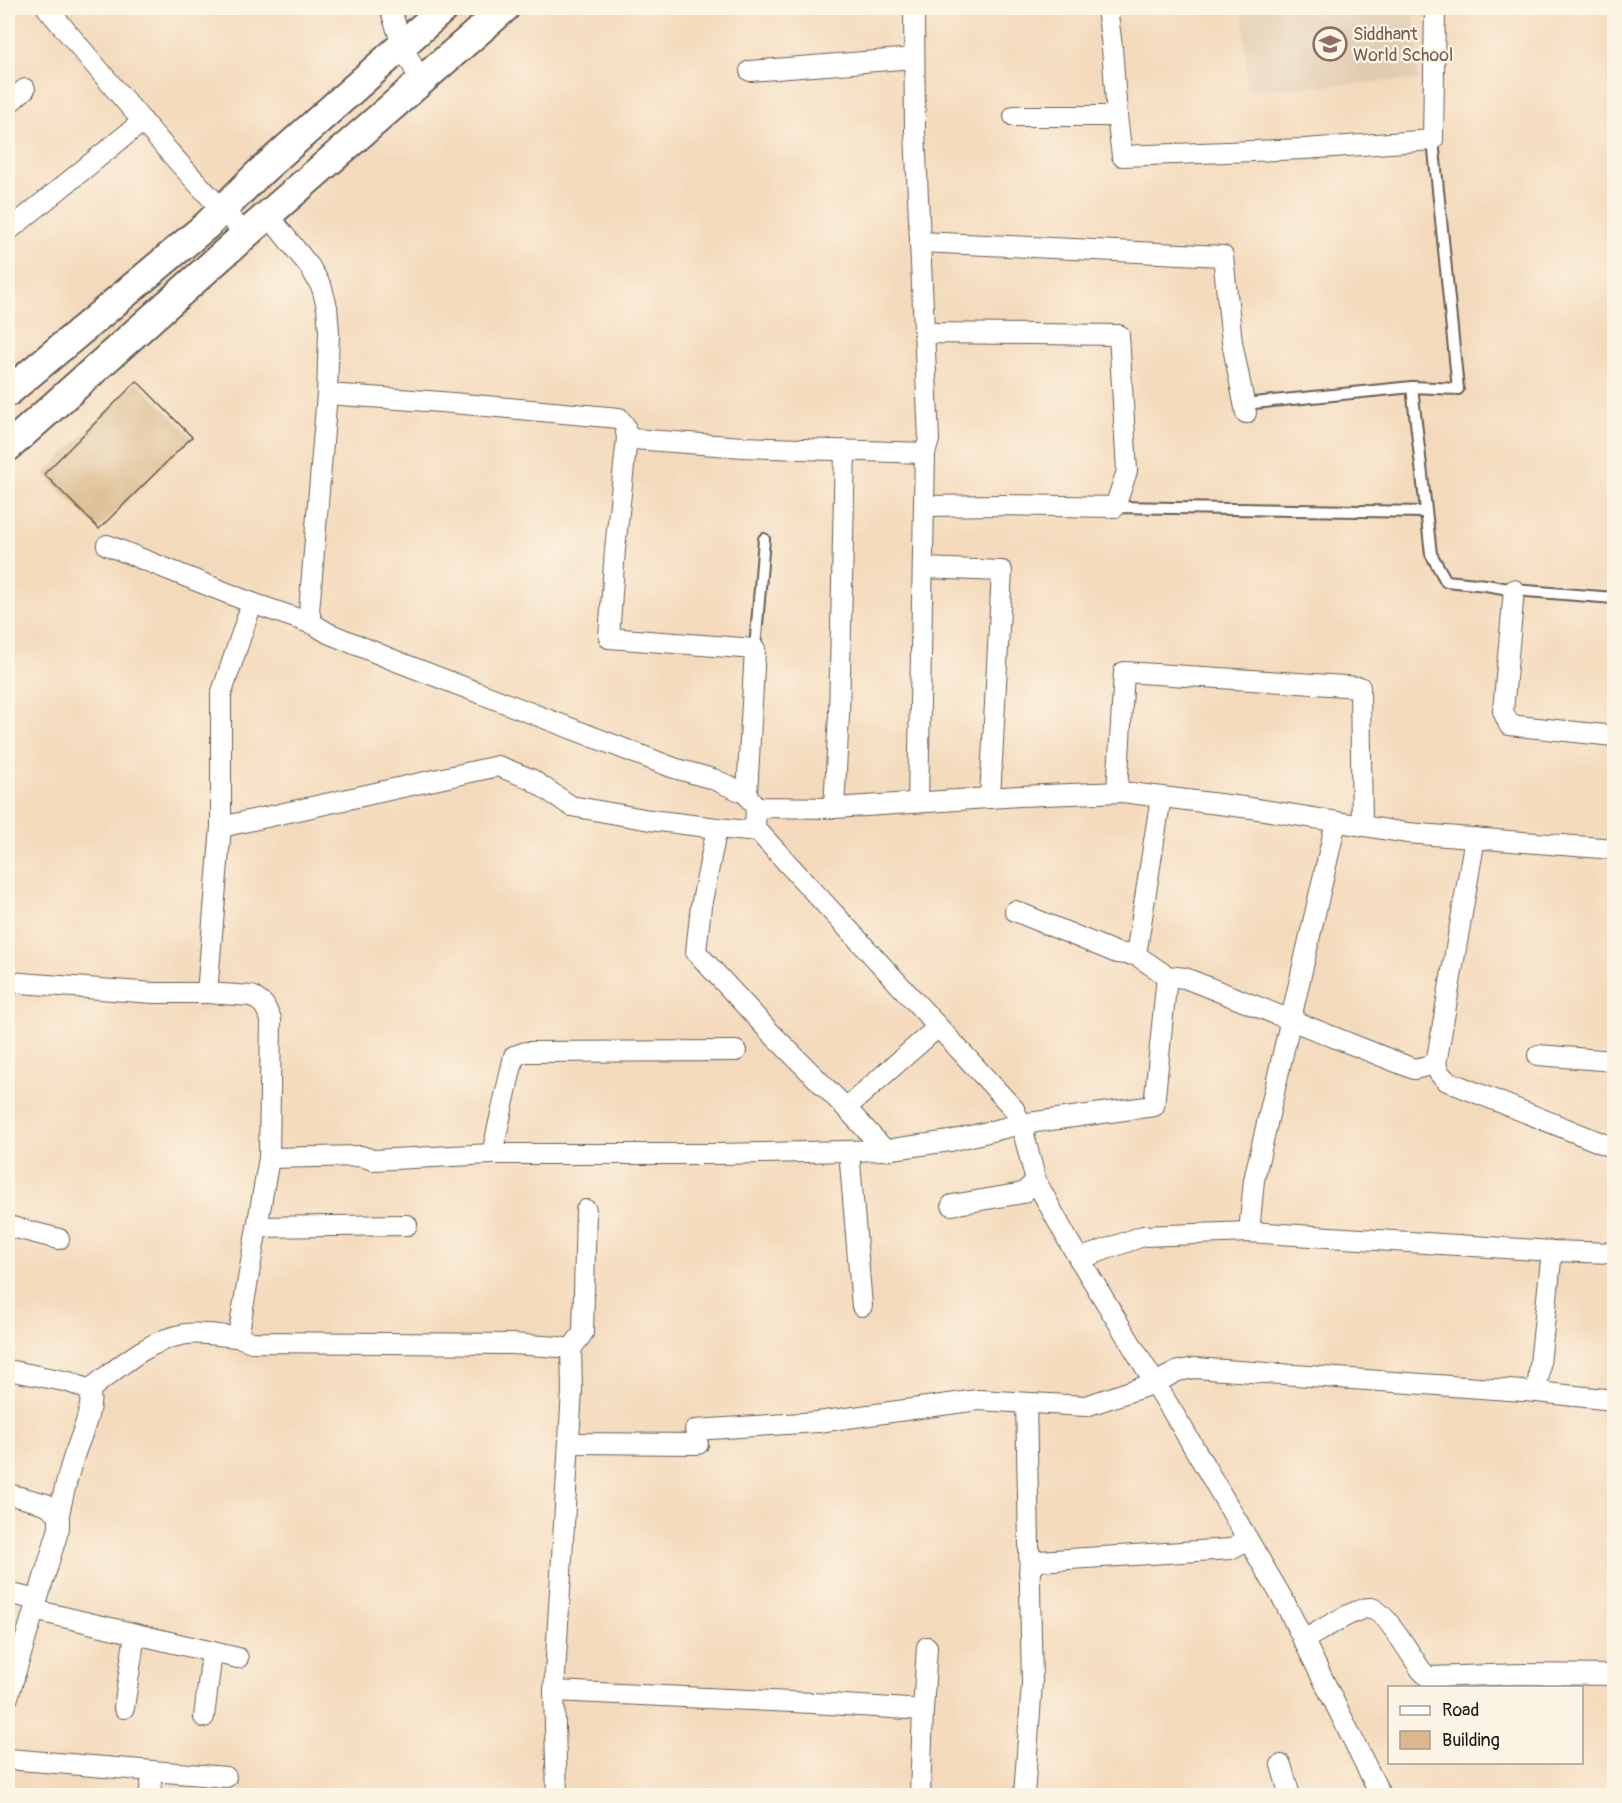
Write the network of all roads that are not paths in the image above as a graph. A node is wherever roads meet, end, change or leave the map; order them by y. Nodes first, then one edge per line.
1 (47, 8) edge
2 (390, 8) edge
3 (444, 8) edge
4 (506, 8) edge
5 (914, 8) edge
6 (1107, 8) edge
7 (1435, 8) edge
8 (402, 45) junction
9 (914, 58) junction
10 (750, 71) dead end
11 (421, 82) junction
12 (25, 89) dead end
13 (8, 104) edge
14 (1014, 116) dead end
15 (1117, 116) junction
16 (142, 121) junction
17 (1433, 141) junction
18 (223, 210) junction
19 (268, 215) junction
20 (8, 231) edge
21 (246, 234) junction
22 (920, 242) junction
23 (924, 333) junction
24 (1412, 387) junction
25 (8, 392) edge
26 (327, 394) junction
27 (1245, 409) joint
28 (627, 438) junction
29 (8, 447) edge
30 (845, 450) junction
31 (925, 453) junction
32 (925, 506) junction
33 (1115, 507) junction
34 (1426, 512) junction
35 (764, 538) dead end
36 (107, 545) dead end
37 (923, 568) junction
38 (1514, 590) junction
39 (1614, 598) edge
40 (252, 603) junction
41 (313, 624) junction
42 (755, 649) junction
43 (1614, 736) edge
44 (1117, 792) junction
45 (1161, 797) junction
46 (990, 798) junction
47 (751, 800) junction
48 (918, 802) junction
49 (834, 808) junction
50 (1336, 822) junction
51 (1362, 826) junction
52 (221, 827) junction
53 (717, 828) junction
54 (755, 828) junction
55 (1475, 838) junction
56 (1614, 849) edge
57 (1015, 911) dead end
58 (1136, 955) junction
59 (1167, 976) junction
60 (8, 982) edge
61 (207, 993) junction
62 (1290, 1019) junction
63 (938, 1027) junction
64 (736, 1051) dead end
65 (1538, 1055) dead end
66 (1614, 1061) edge
67 (1436, 1064) junction
68 (846, 1108) junction
69 (1021, 1124) junction
70 (1614, 1148) edge
71 (885, 1150) junction
72 (849, 1151) junction
73 (492, 1154) junction
74 (269, 1158) junction
75 (1036, 1181) junction
76 (952, 1205) dead end
77 (586, 1210) dead end
78 (8, 1226) edge
79 (407, 1226) dead end
80 (257, 1227) junction
81 (1249, 1232) junction
82 (59, 1239) dead end
83 (1552, 1251) junction
84 (1614, 1253) edge
85 (1079, 1259) junction
86 (862, 1306) dead end
87 (238, 1337) junction
88 (571, 1349) junction
89 (8, 1370) edge
90 (1155, 1383) junction
91 (89, 1390) junction
92 (1537, 1392) junction
93 (1614, 1400) edge
94 (1026, 1403) junction
95 (569, 1443) junction
96 (8, 1494) edge
97 (59, 1515) junction
98 (1248, 1540) junction
99 (1029, 1572) junction
100 (8, 1593) edge
101 (36, 1605) junction
102 (135, 1634) junction
103 (1303, 1640) junction
104 (927, 1647) dead end
105 (212, 1652) junction
106 (238, 1658) dead end
107 (1614, 1676) edge
108 (554, 1690) junction
109 (8, 1698) edge
110 (124, 1708) dead end
111 (923, 1710) junction
112 (204, 1717) dead end
113 (8, 1759) edge
114 (1281, 1765) dead end
115 (153, 1771) junction
116 (226, 1777) dead end
117 (149, 1796) edge
118 (557, 1796) edge
119 (920, 1796) edge
120 (1024, 1796) edge
121 (1290, 1796) edge
122 (1381, 1796) edge

1 - 16 street
2 - 8 street
3 - 8 street
4 - 11 street
5 - 9 street
6 - 15 street
7 - 17 street
8 - 11 street
8 - 18 street
9 - 10 street
9 - 22 street
11 - 19 street
12 - 13 street
14 - 15 street
15 - 17 street
16 - 18 street
16 - 20 street
17 - 24 lane
18 - 21 street
18 - 25 street
19 - 21 street
19 - 26 street
21 - 29 street
22 - 23 street
22 - 27 street
23 - 31 street
23 - 33 street
24 - 27 lane
24 - 34 lane
26 - 28 street
26 - 41 street
28 - 30 street
28 - 42 street
30 - 31 street
30 - 49 street
31 - 32 street
32 - 33 street
32 - 37 street
33 - 34 lane
34 - 38 lane
35 - 42 lane
36 - 40 street
37 - 46 street
37 - 48 street
38 - 39 lane
38 - 43 street
40 - 41 street
40 - 52 street
41 - 47 street
42 - 47 street
44 - 45 street
44 - 46 street
44 - 51 street
45 - 50 street
45 - 58 street
46 - 48 street
47 - 49 street
47 - 54 street
48 - 49 street
50 - 51 street
50 - 62 street
51 - 55 street
52 - 53 street
52 - 61 street
53 - 54 street
53 - 68 street
54 - 63 street
55 - 56 street
55 - 67 street
57 - 58 street
58 - 59 street
59 - 62 street
59 - 69 street
60 - 61 street
61 - 74 street
62 - 67 street
62 - 81 street
63 - 68 street
63 - 69 street
64 - 73 street
65 - 66 street
67 - 70 street
68 - 71 street
69 - 71 street
69 - 75 street
71 - 72 street
72 - 73 street
72 - 86 street
73 - 74 street
74 - 80 street
75 - 76 street
75 - 85 street
77 - 88 street
78 - 82 street
79 - 80 street
80 - 87 street
81 - 83 street
81 - 85 street
83 - 84 street
83 - 92 street
85 - 90 street
87 - 88 street
87 - 91 street
88 - 95 street
89 - 91 street
90 - 92 street
90 - 94 street
90 - 98 street
91 - 97 street
92 - 93 street
94 - 95 street
94 - 99 street
95 - 108 street
96 - 97 street
97 - 101 street
98 - 99 street
98 - 103 street
99 - 120 street
100 - 101 street
101 - 102 street
101 - 109 street
102 - 105 street
102 - 110 street
103 - 107 street
103 - 122 street
104 - 111 street
105 - 106 street
105 - 112 street
108 - 111 street
108 - 118 street
111 - 119 street
113 - 115 street
114 - 121 street
115 - 116 street
115 - 117 street

